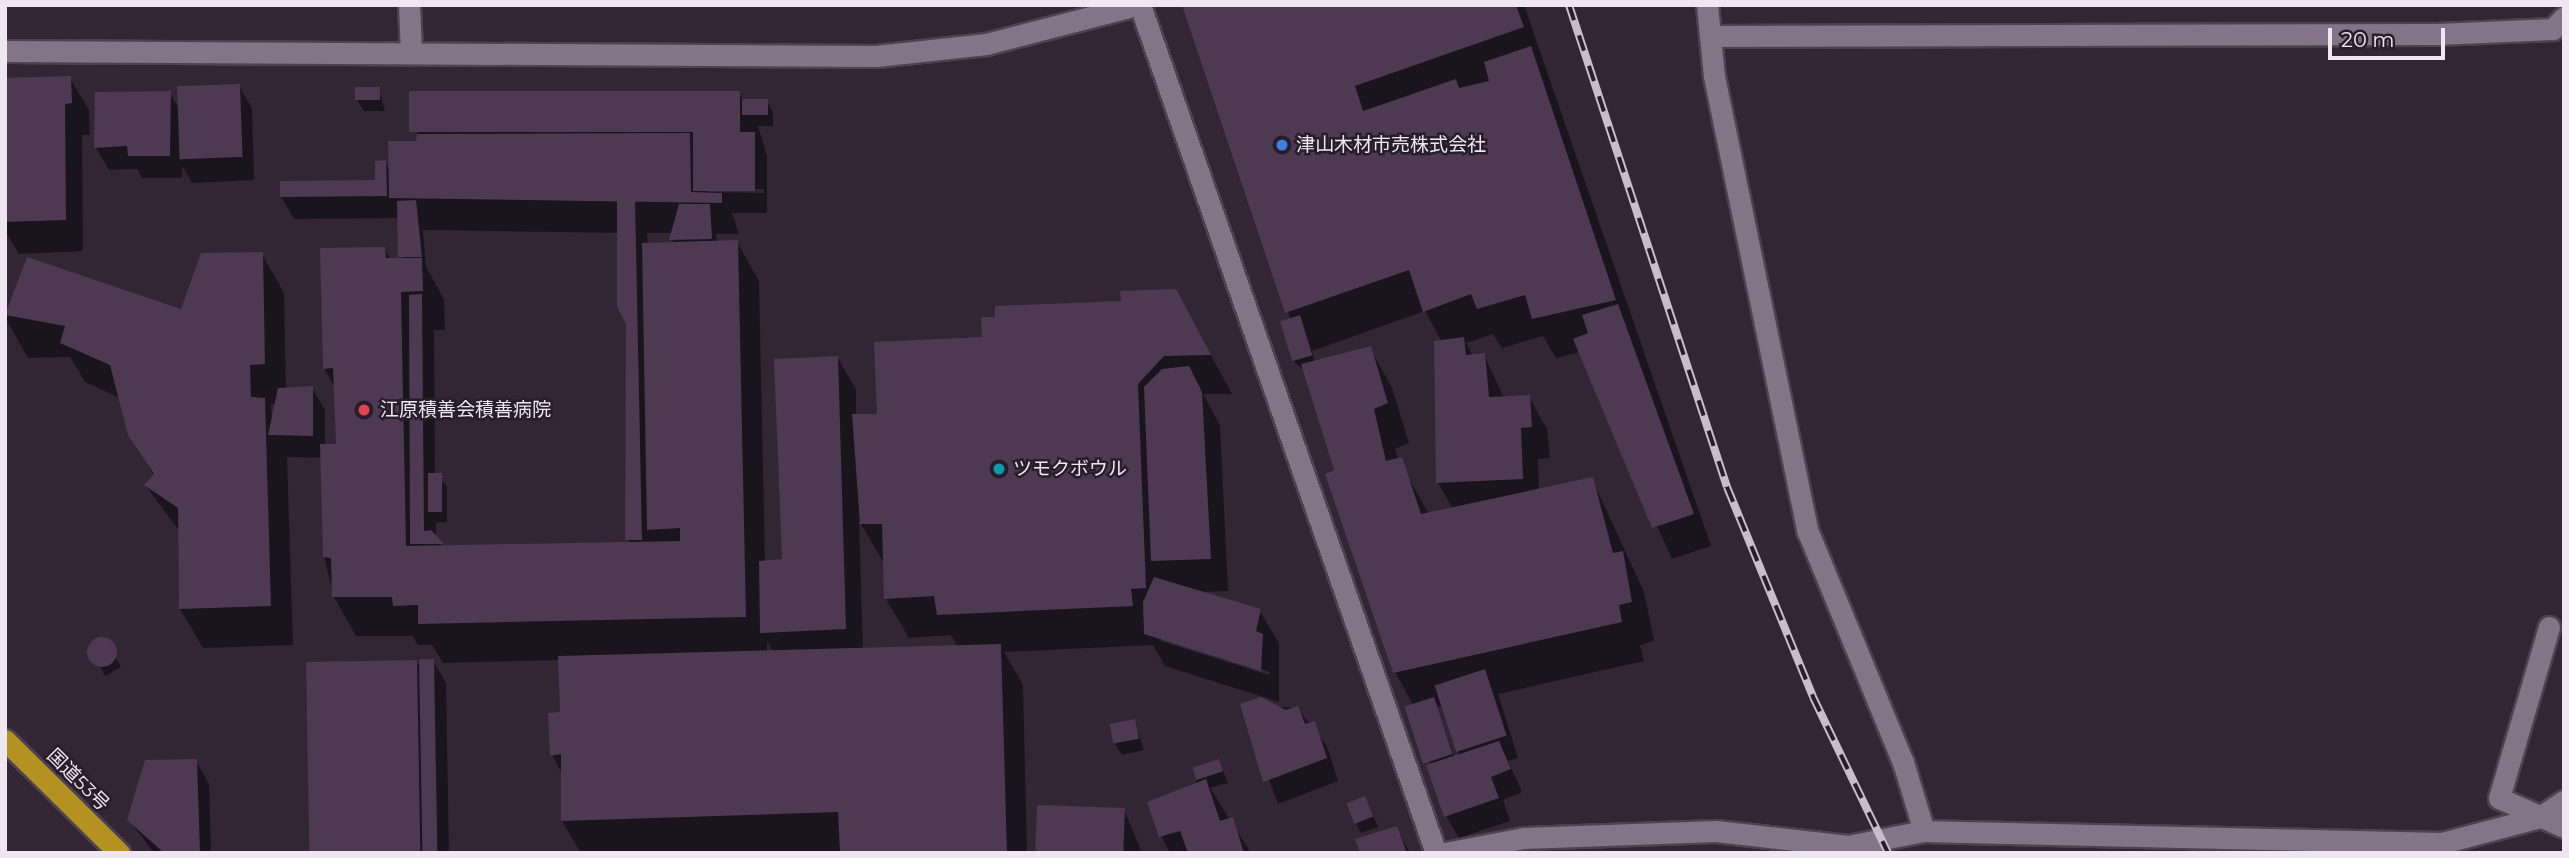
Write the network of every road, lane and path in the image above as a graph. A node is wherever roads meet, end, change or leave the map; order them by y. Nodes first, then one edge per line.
1 (409, 5) edge
2 (1138, 5) edge
3 (1707, 5) edge
4 (2564, 17) edge
5 (1710, 36) junction
6 (5, 51) edge
7 (411, 52) junction
8 (2549, 628) dead end
9 (5, 740) edge
10 (2564, 801) edge
11 (2540, 817) junction
12 (2564, 827) edge
13 (1923, 831) junction
14 (119, 853) edge
15 (1436, 853) edge
16 (1445, 853) edge

1 - 7 street
2 - 7 street
2 - 15 street
3 - 5 street
4 - 5 street
5 - 13 street
6 - 7 street
8 - 11 street
9 - 14 highway, 国道53号
10 - 11 street
11 - 12 street
11 - 13 street
13 - 16 street

